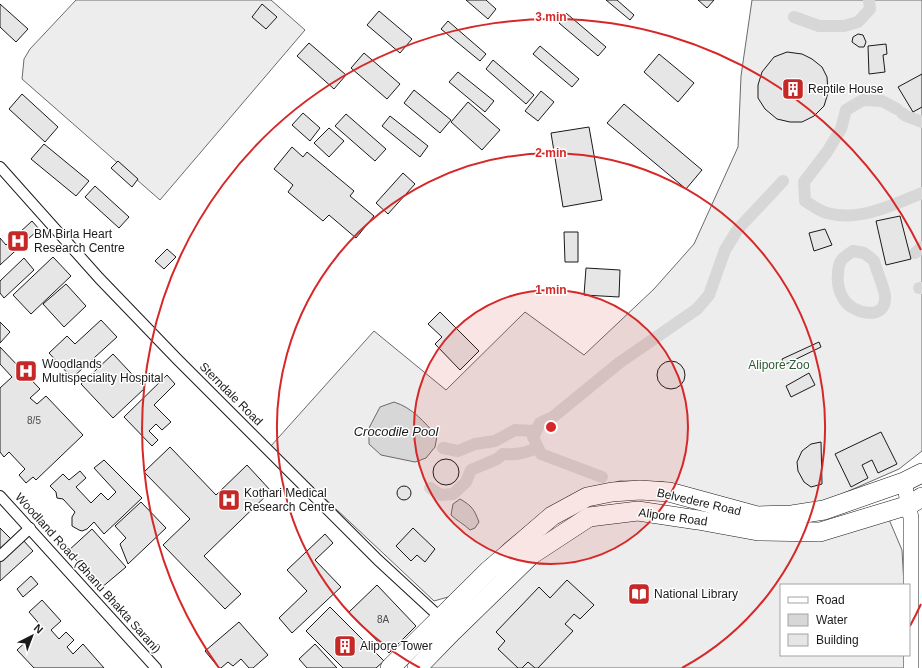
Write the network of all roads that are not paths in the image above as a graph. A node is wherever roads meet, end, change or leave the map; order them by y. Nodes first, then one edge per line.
1 (0, 167) edge
2 (922, 473) edge
3 (904, 482) junction
4 (1, 499) edge
5 (916, 501) edge
6 (30, 528) junction
7 (0, 556) edge
8 (441, 617) junction
9 (452, 632) junction
10 (156, 668) edge
11 (390, 668) edge
12 (417, 668) edge
13 (911, 668) edge

1 - 8 street, Sterndale Road
2 - 3 highway, Belvedere Road
3 - 5 main road
3 - 8 highway, Belvedere Road
4 - 6 street, Woodland Road (Bhanu Bhakta Sarani)
5 - 9 highway, Alipore Road
5 - 13 main road
6 - 7 street
6 - 10 street, Woodland Road (Bhanu Bhakta Sarani)
8 - 9 street, Sterndale Road
8 - 11 highway, Belvedere Road
9 - 12 highway, Alipore Road

